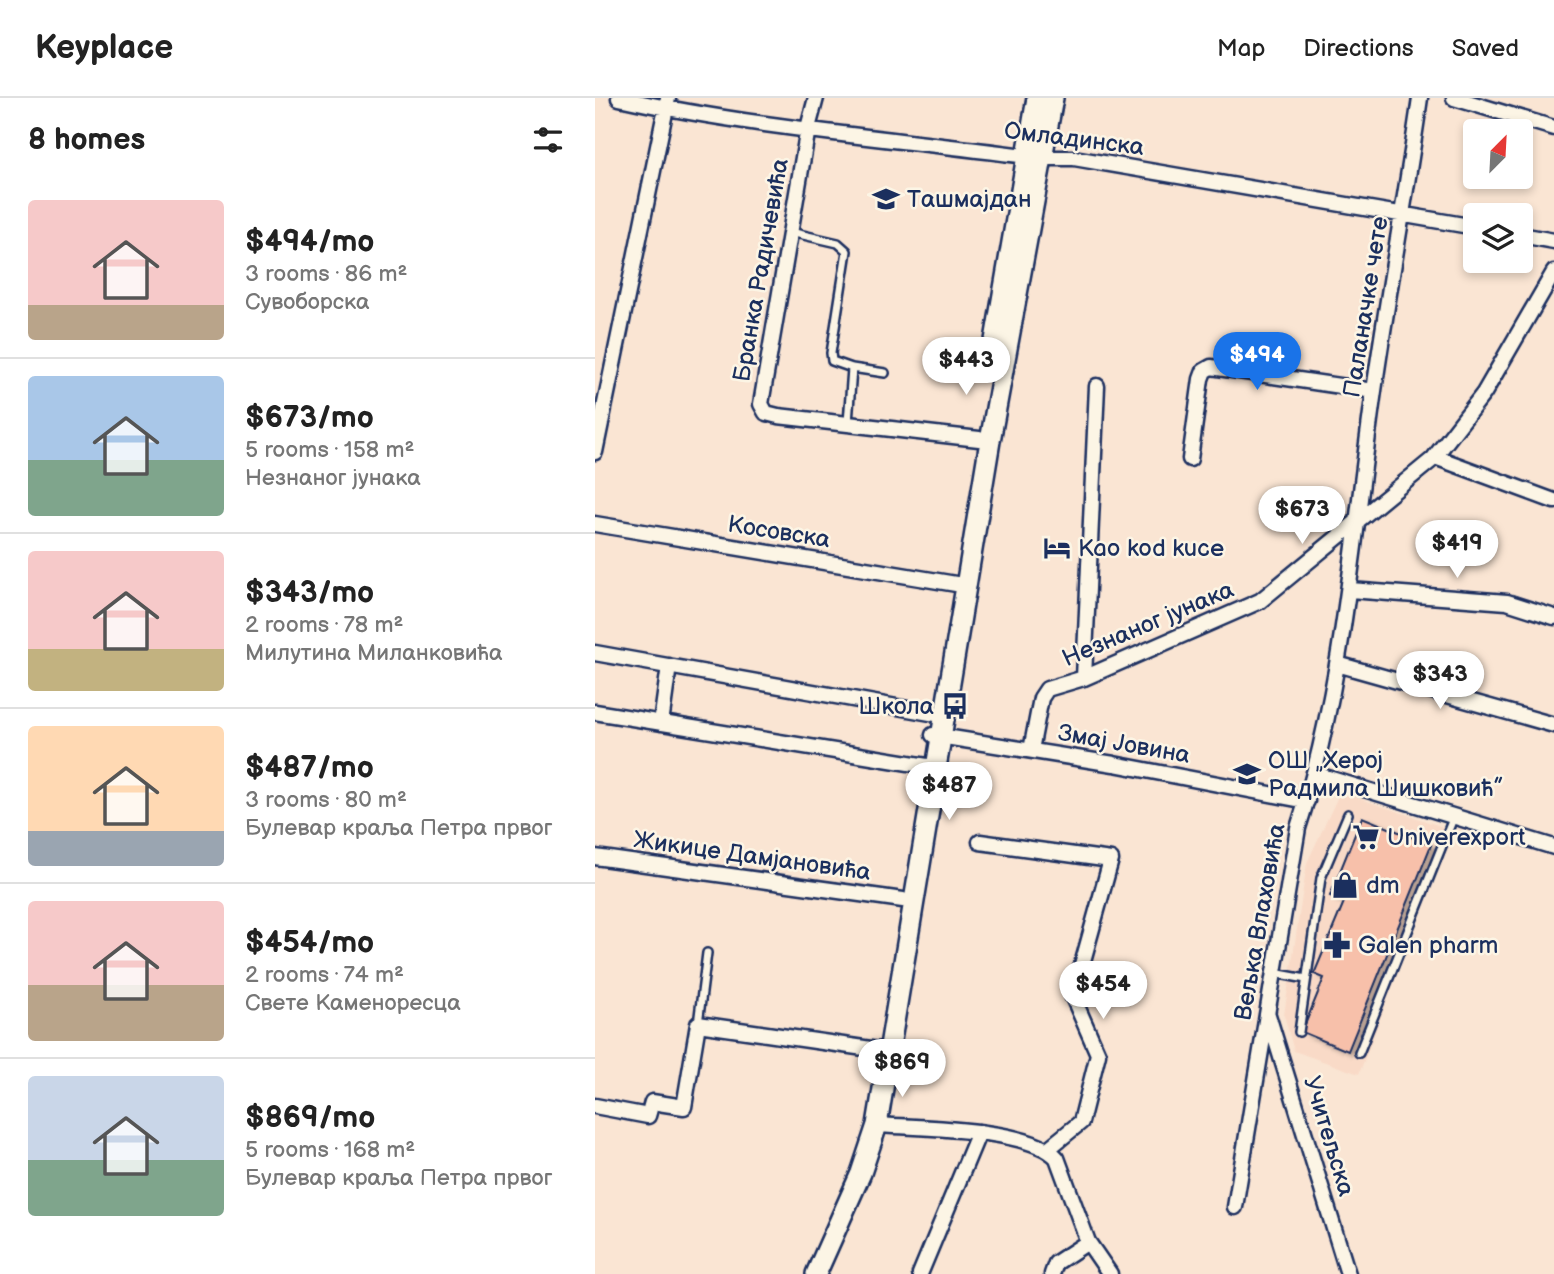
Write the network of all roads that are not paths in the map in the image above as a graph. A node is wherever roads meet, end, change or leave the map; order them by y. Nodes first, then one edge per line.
1 (619, 98) edge
2 (816, 98) edge
3 (1037, 98) edge
4 (1053, 98) edge
5 (1420, 98) edge
6 (1454, 98) edge
7 (667, 103) edge
8 (808, 128) junction
9 (1554, 128) edge
10 (1034, 157) junction
11 (1404, 214) junction
12 (1463, 225) edge
13 (790, 232) junction
14 (1533, 237) edge
15 (1554, 241) edge
16 (1554, 272) edge
17 (852, 368) junction
18 (885, 373) dead end
19 (1097, 386) dead end
20 (1374, 391) junction
21 (848, 423) junction
22 (979, 439) junction
23 (595, 452) edge
24 (1435, 457) junction
25 (1190, 459) dead end
26 (1554, 501) edge
27 (595, 524) edge
28 (1358, 524) junction
29 (956, 584) junction
30 (1350, 590) junction
31 (1554, 617) edge
32 (595, 653) edge
33 (1336, 664) junction
34 (669, 666) junction
35 (1084, 678) junction
36 (595, 712) edge
37 (936, 714) junction
38 (661, 723) junction
39 (1554, 725) edge
40 (938, 736) junction
41 (1031, 750) junction
42 (927, 766) junction
43 (1315, 774) junction
44 (1307, 801) junction
45 (1348, 814) dead end
46 (1454, 816) junction
47 (980, 842) dead end
48 (1554, 847) edge
49 (595, 857) edge
50 (903, 900) junction
51 (707, 953) dead end
52 (1273, 973) junction
53 (1306, 979) junction
54 (1267, 1012) junction
55 (698, 1024) junction
56 (1299, 1032) dead end
57 (878, 1050) junction
58 (1359, 1052) dead end
59 (595, 1106) edge
60 (877, 1125) junction
61 (979, 1132) junction
62 (1049, 1149) junction
63 (1235, 1207) dead end
64 (1089, 1242) junction
65 (805, 1274) edge
66 (815, 1274) edge
67 (920, 1274) edge
68 (1052, 1274) edge
69 (1110, 1274) edge
70 (1348, 1274) edge

1 - 7 street, Омладинска
2 - 8 street, Бранка Радичевића
3 - 10 main road
4 - 10 main road
5 - 11 street, Паланачке чете
6 - 9 street
7 - 8 street, Омладинска
7 - 23 street
8 - 10 street, Омладинска
8 - 13 street, Бранка Радичевића
10 - 11 street, Омладинска
10 - 22 main road
10 - 40 main road
11 - 12 street, Омладинска
11 - 20 street, Паланачке чете
13 - 17 lane
13 - 21 street, Бранка Радичевића
14 - 15 street
16 - 24 street, Незнаног јунака
17 - 18 lane
17 - 21 lane
19 - 35 street
20 - 25 street
20 - 28 street, Паланачке чете
21 - 22 street, Бранка Радичевића
22 - 29 main road
24 - 26 street
24 - 28 street, Незнаног јунака
27 - 29 street, Косовска
28 - 30 street, Вељка Влаховића
28 - 35 street, Незнаног јунака
29 - 37 main road
30 - 31 street
30 - 33 street, Вељка Влаховића
32 - 34 street
33 - 39 street
33 - 43 street, Вељка Влаховића
34 - 37 street
34 - 38 street
35 - 41 street, Незнаног јунака
36 - 38 street
37 - 40 main road
38 - 42 street
40 - 41 street, Змај Јовина
40 - 42 main road
40 - 60 main road
41 - 44 street, Змај Јовина
42 - 50 main road
43 - 44 street, Вељка Влаховића
43 - 46 street
44 - 52 street, Вељка Влаховића
45 - 53 lane
46 - 48 street
46 - 58 lane
47 - 62 street
49 - 50 street, Жикице Дамјановића
50 - 57 main road
51 - 55 lane
52 - 53 lane
52 - 54 street, Вељка Влаховића
53 - 56 lane
54 - 63 street, Вељка Влаховића
54 - 70 street, Учитељска
55 - 57 street
55 - 59 street
57 - 65 main road
60 - 61 street
60 - 66 main road
61 - 62 street
61 - 67 street
62 - 64 street
64 - 68 street
64 - 69 street

